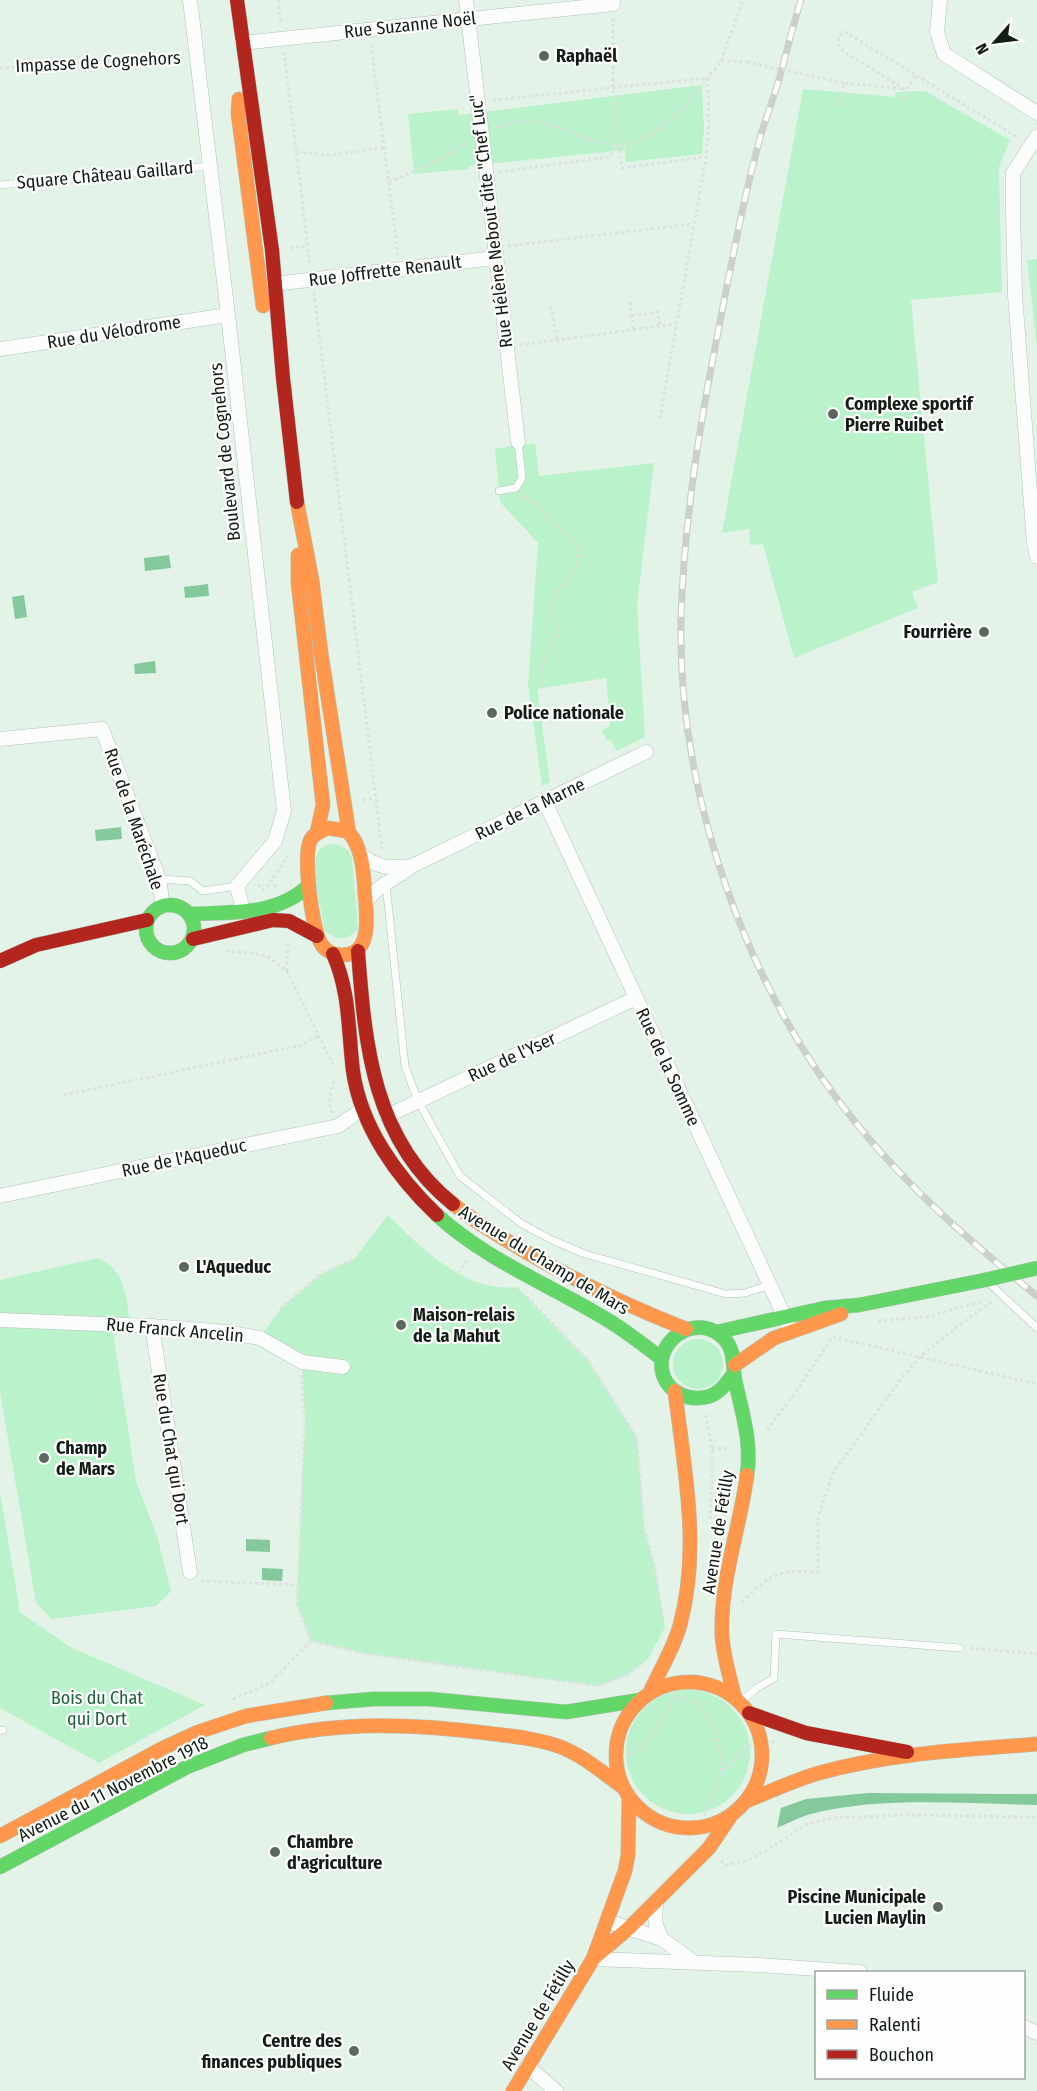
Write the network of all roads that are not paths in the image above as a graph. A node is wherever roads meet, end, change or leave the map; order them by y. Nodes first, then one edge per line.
1 (190, 0) edge
2 (237, 0) edge
3 (466, 0) edge
4 (940, 0) edge
5 (613, 2) edge
6 (468, 19) junction
7 (242, 46) junction
8 (1037, 113) edge
9 (1034, 141) edge
10 (210, 166) junction
11 (0, 185) edge
12 (495, 252) junction
13 (274, 284) junction
14 (228, 315) junction
15 (0, 349) edge
16 (283, 378) junction
17 (518, 442) joint
18 (499, 491) dead end
19 (298, 507) junction
20 (1037, 557) edge
21 (0, 739) edge
22 (646, 752) dead end
23 (545, 802) junction
24 (317, 832) junction
25 (349, 833) junction
26 (360, 854) junction
27 (414, 866) junction
28 (159, 879) junction
29 (386, 884) junction
30 (309, 885) junction
31 (237, 886) junction
32 (365, 902) junction
33 (163, 906) junction
34 (243, 910) junction
35 (189, 914) junction
36 (147, 920) junction
37 (317, 936) junction
38 (193, 939) junction
39 (358, 951) junction
40 (333, 954) junction
41 (0, 961) edge
42 (636, 998) junction
43 (418, 1101) junction
44 (363, 1109) junction
45 (387, 1116) junction
46 (0, 1196) edge
47 (1037, 1268) edge
48 (985, 1280) junction
49 (770, 1285) junction
50 (859, 1305) junction
51 (784, 1316) junction
52 (0, 1320) edge
53 (152, 1326) junction
54 (1037, 1328) edge
55 (686, 1329) junction
56 (717, 1332) junction
57 (791, 1332) junction
58 (662, 1359) junction
59 (343, 1367) dead end
60 (734, 1369) junction
61 (675, 1391) junction
62 (190, 1572) road end
63 (960, 1647) road end
64 (645, 1696) junction
65 (741, 1705) junction
66 (1037, 1744) edge
67 (916, 1754) junction
68 (626, 1793) junction
69 (746, 1801) junction
70 (732, 1814) junction
71 (0, 1836) edge
72 (0, 1867) edge
73 (657, 1900) junction
74 (607, 1921) junction
75 (629, 1928) junction
76 (662, 1939) junction
77 (593, 1959) junction
78 (692, 1962) junction
79 (843, 1971) edge
80 (527, 2066) junction
81 (513, 2091) edge
82 (556, 2091) edge

1 - 10 street, Boulevard de Cognehors
2 - 7 main road
3 - 6 street, Rue Hélène Nebout dite "Chef Luc"
4 - 8 street
5 - 6 street, Rue Suzanne Noël
6 - 7 street, Rue Suzanne Noël
6 - 12 street, Rue Hélène Nebout dite "Chef Luc"
7 - 13 main road
7 - 16 main road
9 - 20 street
10 - 11 lane, Square Château Gaillard
10 - 14 street, Boulevard de Cognehors
12 - 13 street, Rue Joffrette Renault
12 - 17 street, Rue Hélène Nebout dite "Chef Luc"
13 - 16 main road
14 - 15 street, Rue du Vélodrome
14 - 31 street, Boulevard de Cognehors
16 - 19 main road
17 - 18 lane
19 - 24 main road
19 - 25 main road
21 - 28 street, Rue de la Maréchale
22 - 23 street, Rue de la Marne
23 - 27 street, Rue de la Marne
23 - 42 street, Rue de la Somme
24 - 25 main road
24 - 30 main road
25 - 26 main road
26 - 27 street, Rue de la Marne
26 - 32 main road
27 - 29 street, Rue de la Marne
28 - 31 lane
28 - 33 street, Rue de la Maréchale
29 - 32 street, Rue de la Marne
29 - 43 lane, Avenue du Champ de Mars
30 - 34 main road
30 - 37 main road
31 - 34 street
32 - 39 main road
33 - 35 main road
33 - 36 main road
34 - 35 main road
35 - 38 main road
36 - 38 main road
36 - 41 main road
37 - 38 main road
37 - 40 main road
39 - 40 main road
39 - 45 main road, Avenue du Champ de Mars
40 - 44 main road, Avenue du Champ de Mars
42 - 43 street, Rue de l'Yser
42 - 49 street, Rue de la Somme
43 - 45 street, Rue de l'Yser
43 - 49 lane, Avenue du Champ de Mars
44 - 46 street, Rue de l'Aqueduc
44 - 58 main road, Avenue du Champ de Mars
45 - 55 main road, Avenue du Champ de Mars
47 - 48 main road, bridge
48 - 50 main road
48 - 54 lane
49 - 51 street, Rue de la Somme
50 - 51 main road
50 - 57 main road
51 - 56 main road
51 - 57 street, Rue de la Somme
52 - 53 street, Rue Franck Ancelin
53 - 59 street, Rue Franck Ancelin
53 - 62 street, Rue du Chat qui Dort
55 - 56 main road
55 - 58 main road
56 - 60 main road
57 - 60 main road
58 - 61 main road
60 - 61 main road
60 - 65 main road, Avenue de Fétilly
61 - 64 main road, Avenue de Fétilly
63 - 65 lane
64 - 65 main road, Avenue du 11 Novembre 1918
64 - 68 main road, Avenue de Fétilly
64 - 71 main road, Avenue du 11 Novembre 1918
65 - 67 main road
65 - 69 main road, Avenue de Fétilly
66 - 67 main road
67 - 69 main road
68 - 70 main road, Avenue du 11 Novembre 1918
68 - 72 main road, Avenue du 11 Novembre 1918
68 - 74 main road, Avenue de Fétilly
69 - 70 main road
70 - 73 main road, Avenue de Fétilly
73 - 75 main road, Avenue de Fétilly
73 - 76 street
74 - 75 street
74 - 77 main road, Avenue de Fétilly
75 - 76 street
75 - 77 main road, Avenue de Fétilly
76 - 78 street
77 - 78 street
77 - 80 main road, Avenue de Fétilly
78 - 79 street
80 - 81 main road, Avenue de Fétilly
80 - 82 street

